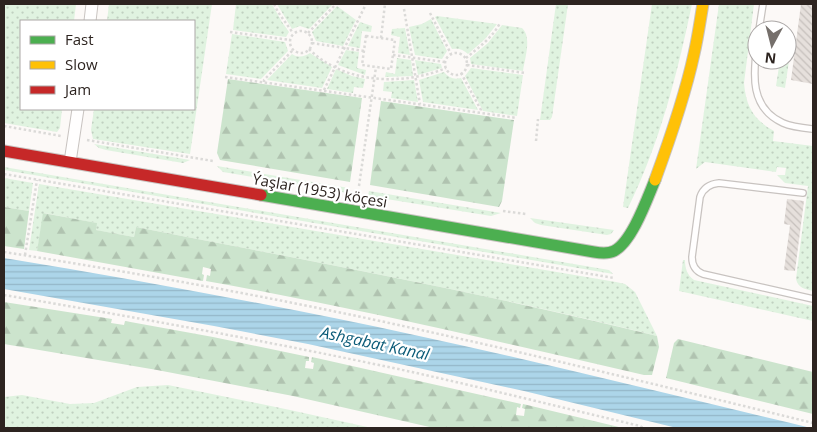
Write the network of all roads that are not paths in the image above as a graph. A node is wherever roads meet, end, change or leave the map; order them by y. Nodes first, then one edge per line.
1 (92, 4) edge
2 (703, 4) edge
3 (763, 4) edge
4 (90, 20) edge
5 (761, 20) edge
6 (754, 70) edge
7 (78, 110) edge
8 (813, 129) edge
9 (4, 151) edge
10 (70, 162) junction
11 (803, 193) dead end
12 (813, 299) edge

1 - 4 street
2 - 10 street, Ýaşlar (1953) köçesi
3 - 5 lane
6 - 8 lane
7 - 10 street
9 - 10 street, Ýaşlar (1953) köçesi
11 - 12 lane

